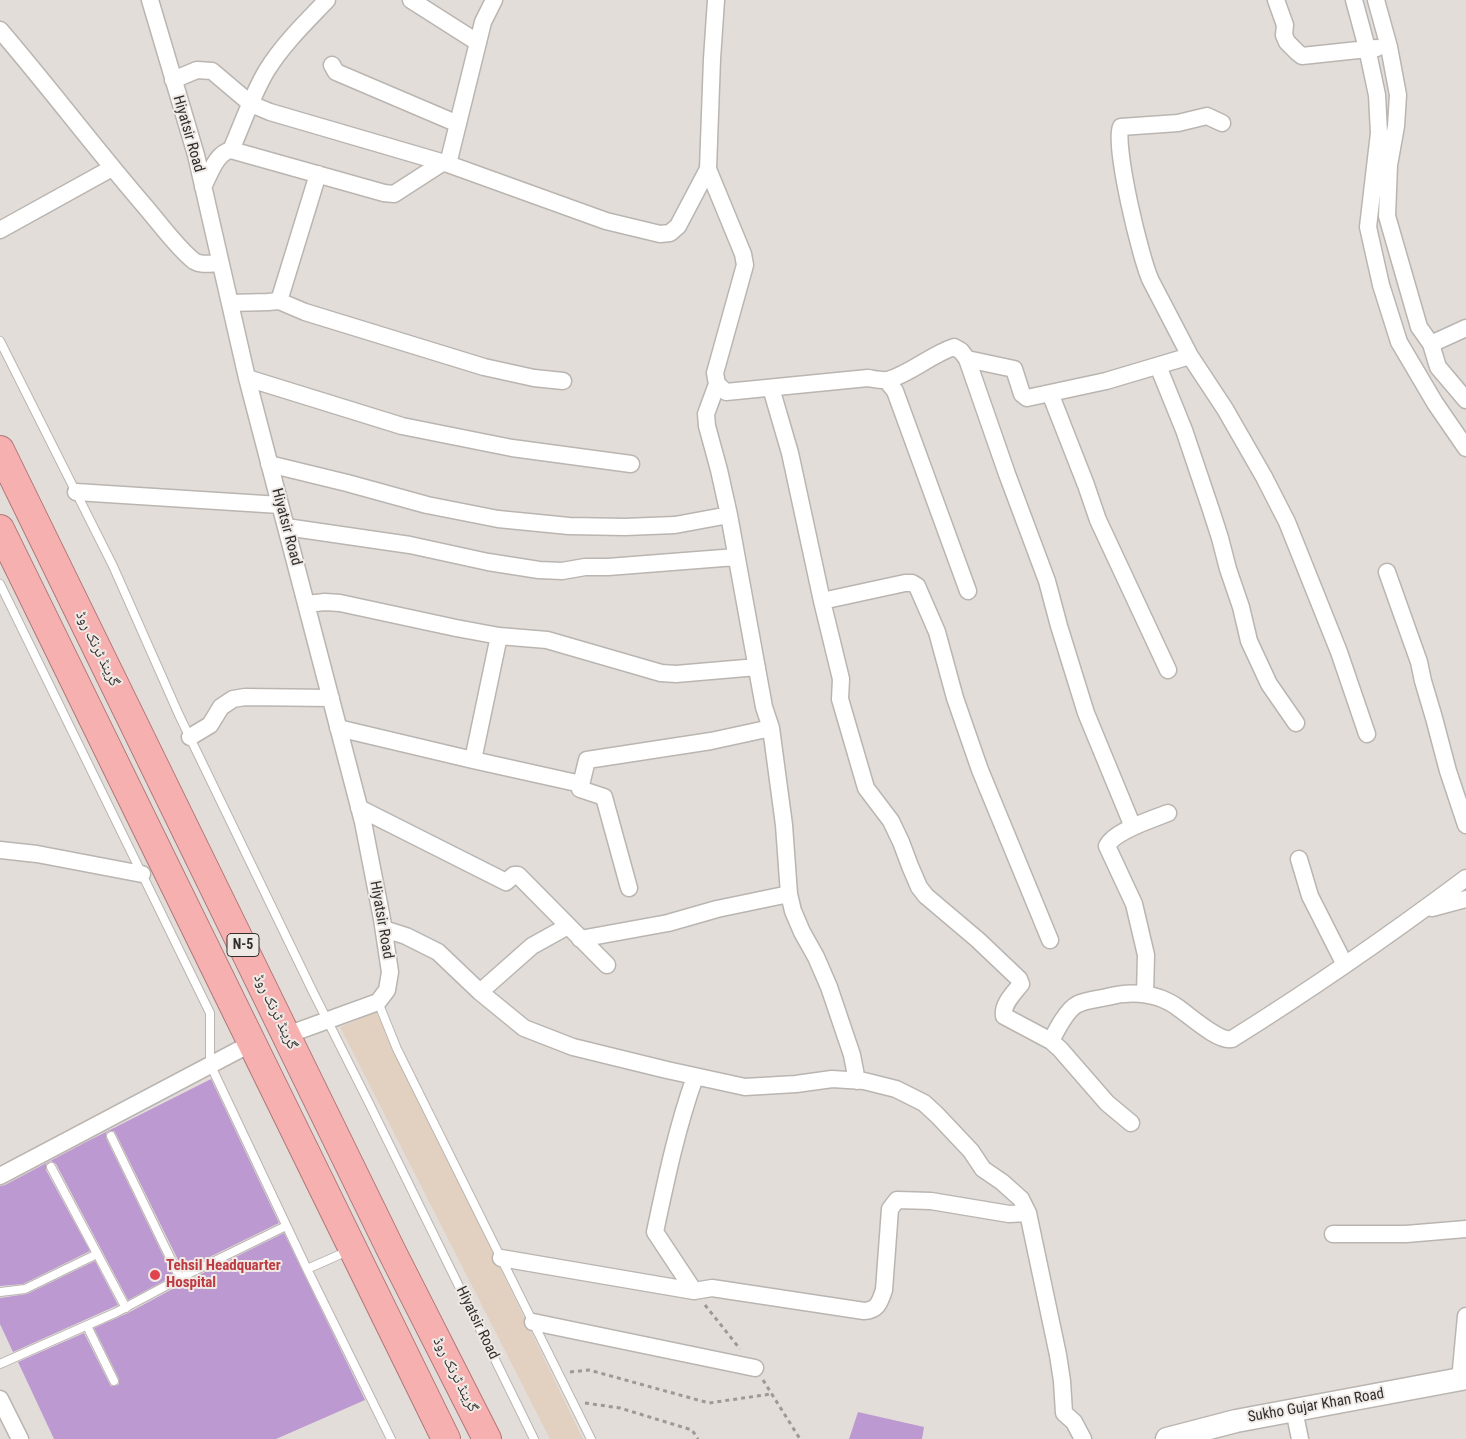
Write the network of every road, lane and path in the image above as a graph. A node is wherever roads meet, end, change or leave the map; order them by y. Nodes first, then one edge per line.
1 (150, 0) edge
2 (327, 0) edge
3 (411, 0) edge
4 (494, 0) edge
5 (716, 0) edge
6 (1276, 0) edge
7 (1354, 0) edge
8 (1376, 0) edge
9 (0, 30) edge
10 (477, 42) junction
11 (1378, 48) junction
12 (332, 65) dead end
13 (173, 80) junction
14 (251, 104) junction
15 (1222, 123) dead end
16 (458, 124) junction
17 (231, 150) junction
18 (445, 164) junction
19 (112, 168) junction
20 (708, 169) junction
21 (318, 174) junction
22 (1380, 179) junction
23 (203, 187) junction
24 (0, 230) edge
25 (220, 263) junction
26 (279, 301) junction
27 (230, 303) junction
28 (1466, 328) edge
29 (0, 341) edge
30 (1431, 344) junction
31 (1190, 356) junction
32 (967, 358) junction
33 (1158, 366) junction
34 (1429, 373) junction
35 (247, 378) junction
36 (886, 380) junction
37 (563, 381) dead end
38 (717, 384) junction
39 (771, 388) junction
40 (1050, 393) junction
41 (1466, 400) edge
42 (1466, 448) edge
43 (0, 450) edge
44 (269, 464) junction
45 (632, 464) dead end
46 (76, 492) junction
47 (280, 505) junction
48 (729, 515) junction
49 (286, 527) junction
50 (0, 530) edge
51 (736, 557) junction
52 (1387, 572) dead end
53 (0, 584) edge
54 (968, 591) dead end
55 (822, 601) junction
56 (306, 604) junction
57 (499, 636) junction
58 (757, 668) junction
59 (1168, 670) dead end
60 (330, 698) junction
61 (1296, 723) dead end
62 (338, 728) junction
63 (771, 728) junction
64 (1367, 734) dead end
65 (190, 737) junction
66 (473, 760) junction
67 (581, 784) junction
68 (359, 808) junction
69 (1168, 813) dead end
70 (1466, 824) edge
71 (1133, 827) junction
72 (0, 850) edge
73 (1299, 858) dead end
74 (142, 874) junction
75 (1466, 878) edge
76 (628, 888) dead end
77 (789, 894) junction
78 (1466, 899) edge
79 (1424, 910) junction
80 (568, 926) junction
81 (384, 929) junction
82 (580, 938) junction
83 (1050, 940) dead end
84 (1345, 965) junction
85 (606, 966) dead end
86 (480, 992) junction
87 (1145, 994) junction
88 (378, 1002) junction
89 (327, 1020) junction
90 (286, 1035) junction
91 (1051, 1041) junction
92 (252, 1043) junction
93 (210, 1064) junction
94 (695, 1076) junction
95 (857, 1081) junction
96 (1131, 1123) dead end
97 (111, 1136) dead end
98 (51, 1167) dead end
99 (0, 1176) edge
100 (1028, 1213) junction
101 (286, 1226) junction
102 (1466, 1229) edge
103 (1333, 1234) dead end
104 (353, 1249) junction
105 (97, 1254) junction
106 (501, 1258) junction
107 (306, 1269) junction
108 (180, 1278) junction
109 (694, 1291) junction
110 (0, 1292) edge
111 (126, 1308) junction
112 (1466, 1316) edge
113 (533, 1322) junction
114 (87, 1326) junction
115 (0, 1364) edge
116 (755, 1368) junction
117 (558, 1374) junction
118 (1463, 1379) edge
119 (114, 1381) dead end
120 (772, 1394) junction
121 (0, 1399) edge
122 (572, 1401) junction
123 (1294, 1410) junction
124 (20, 1439) edge
125 (391, 1439) edge
126 (446, 1439) edge
127 (487, 1439) edge
128 (534, 1439) edge
129 (591, 1439) edge
130 (698, 1439) edge
131 (800, 1439) edge
132 (1083, 1439) edge
133 (1167, 1439) edge
134 (1300, 1439) edge

1 - 13 street, Hiyatsir Road
2 - 14 street
3 - 10 street
4 - 10 street
5 - 20 street
6 - 11 street
7 - 11 street
8 - 11 street
9 - 19 street
10 - 16 street
11 - 22 street
12 - 16 street
13 - 14 street
13 - 23 street, Hiyatsir Road
14 - 17 street
14 - 18 street
15 - 31 street
16 - 18 street
17 - 21 street
17 - 23 street
18 - 20 street
18 - 21 street
19 - 24 street
19 - 25 street
20 - 38 street
21 - 26 street
22 - 30 street
22 - 34 street
23 - 25 street, Hiyatsir Road
25 - 27 street, Hiyatsir Road
26 - 27 street
26 - 37 street
27 - 35 street, Hiyatsir Road
28 - 30 street
29 - 46 lane, Hiyatsir Road
30 - 34 street
31 - 33 street
31 - 64 street
32 - 36 street
32 - 40 street
32 - 71 street
33 - 40 street
33 - 61 street
34 - 41 street
34 - 42 street
35 - 44 street, Hiyatsir Road
35 - 45 street
36 - 39 street
36 - 54 street
38 - 39 street
38 - 48 street
39 - 55 street
40 - 59 street
43 - 90 highway, گرینڈ ٹرنک روڈ / N-5
44 - 47 street, Hiyatsir Road
44 - 48 street
46 - 47 street
46 - 65 lane, Hiyatsir Road
47 - 49 street, Hiyatsir Road
48 - 51 street
49 - 51 street
49 - 56 street, Hiyatsir Road
50 - 92 highway, N-5
51 - 58 street
52 - 70 street
53 - 74 lane
55 - 83 street
55 - 91 street
56 - 57 street
56 - 60 street, Hiyatsir Road
57 - 58 street
57 - 66 street
58 - 63 street
60 - 62 street, Hiyatsir Road
60 - 65 street
62 - 66 street
62 - 68 street, Hiyatsir Road
63 - 67 street
63 - 77 street
65 - 89 lane, Hiyatsir Road
66 - 67 street
67 - 76 street
68 - 80 street
68 - 81 street, Hiyatsir Road
69 - 71 street
71 - 87 street
72 - 74 street
73 - 84 street
74 - 93 lane
75 - 79 street
77 - 82 street
77 - 95 street
78 - 79 street
79 - 84 street
80 - 82 street
80 - 86 street
81 - 86 street
81 - 88 street, Hiyatsir Road
82 - 85 street
84 - 87 street
86 - 94 street
87 - 91 street
88 - 89 street
88 - 106 lane
89 - 90 street
89 - 128 lane, Hiyatsir Road
90 - 127 highway, گرینڈ ٹرنک روڈ / N-5
91 - 96 street
92 - 93 street
92 - 104 highway, N-5
93 - 99 street
93 - 101 lane
94 - 95 street
94 - 109 street
95 - 100 street
97 - 108 lane
98 - 105 lane
100 - 109 street
100 - 132 street
101 - 107 lane
101 - 108 lane
102 - 103 street
104 - 107 lane
104 - 126 highway, N-5
105 - 110 lane
105 - 111 lane
106 - 109 street
106 - 113 lane
107 - 125 lane
108 - 111 lane
109 - 116 path
111 - 114 lane
112 - 118 street
113 - 116 street
113 - 117 lane
114 - 115 lane
114 - 119 lane
116 - 120 path
117 - 120 path
117 - 122 lane
118 - 123 main road, Sukho Gujar Khan Road
120 - 131 path
121 - 124 street
122 - 129 lane
122 - 130 path
123 - 133 main road, Sukho Gujar Khan Road
123 - 134 street

